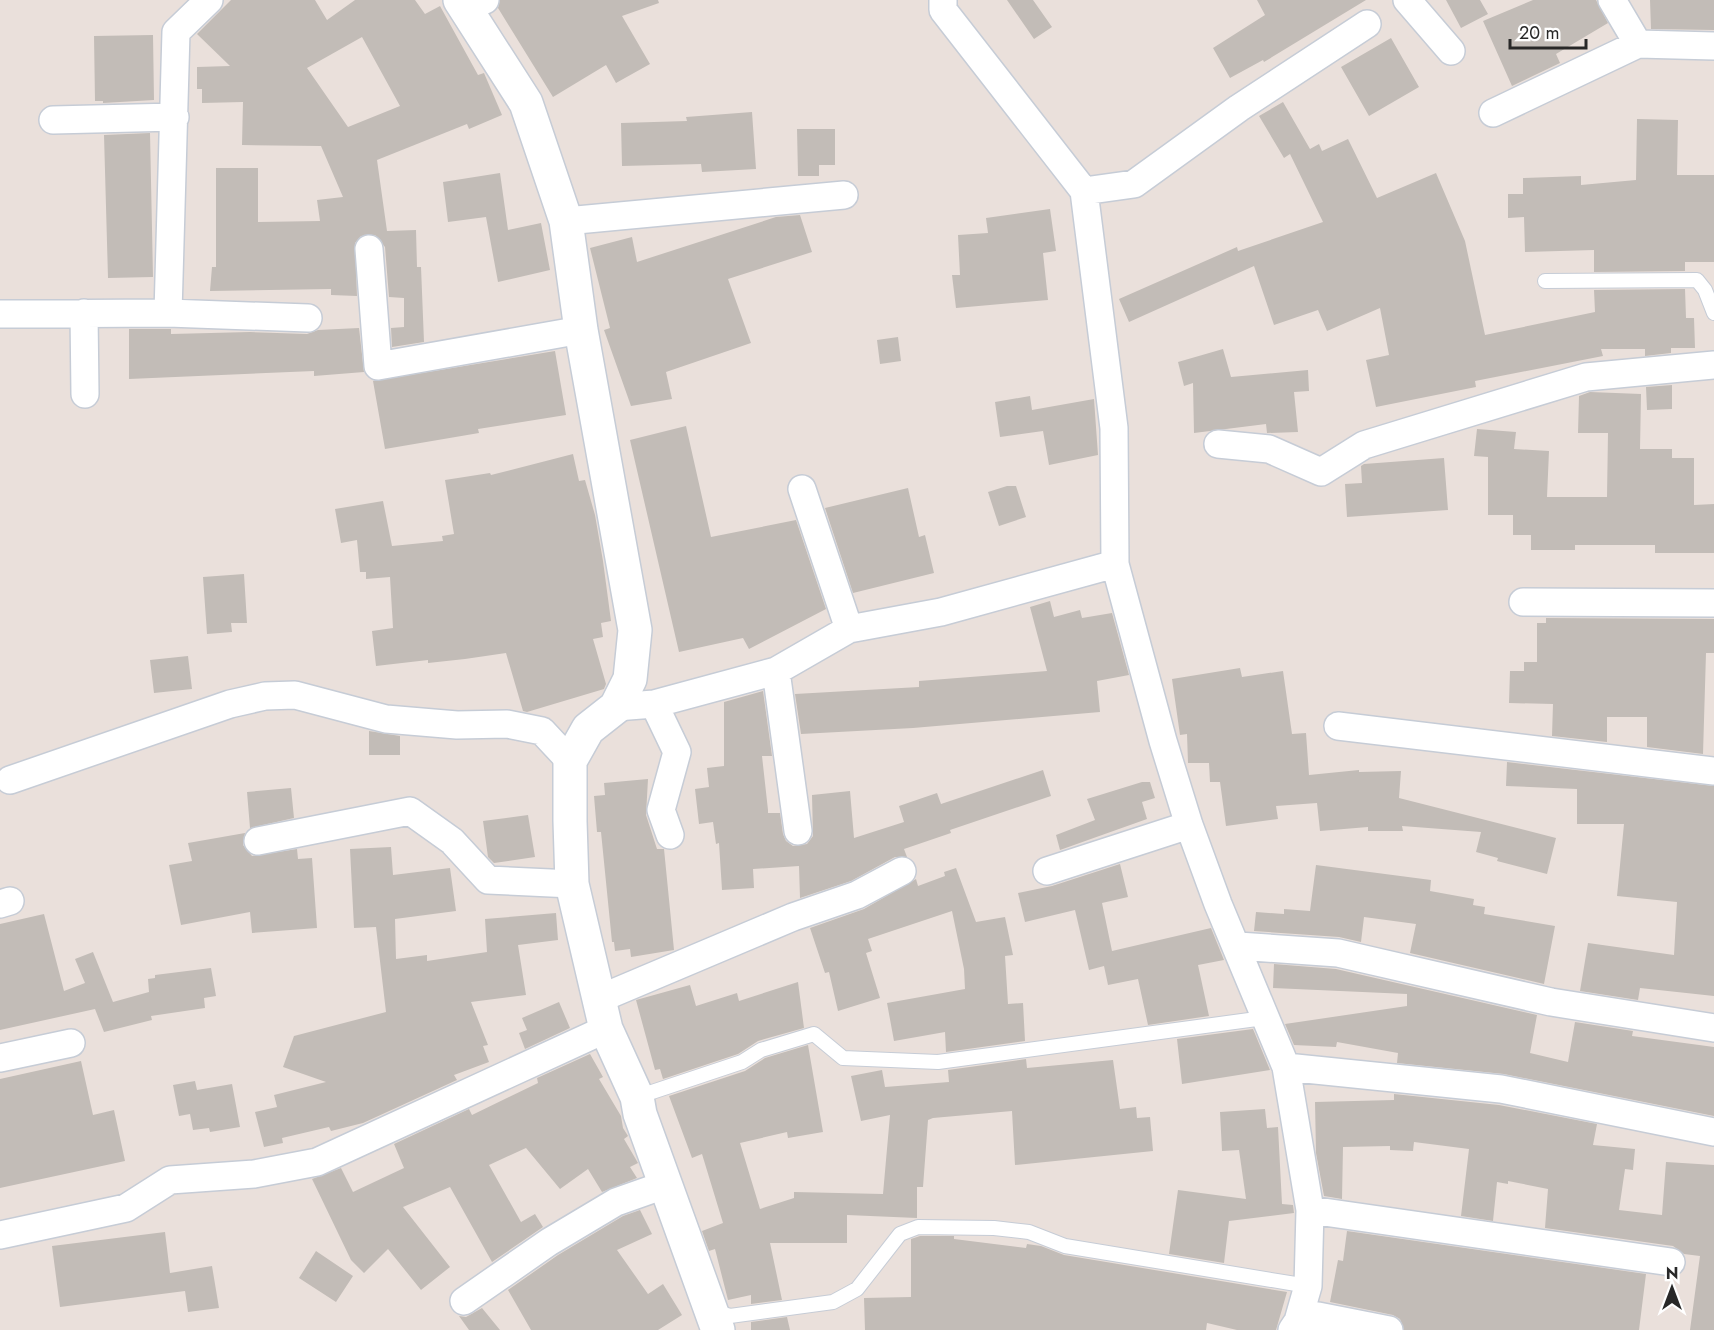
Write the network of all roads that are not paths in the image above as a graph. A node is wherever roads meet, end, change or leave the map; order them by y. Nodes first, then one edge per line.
1 (209, 0) edge
2 (943, 0) edge
3 (1407, 0) edge
4 (1612, 0) edge
5 (471, 3) edge
6 (1367, 24) dead end
7 (1638, 44) junction
8 (1714, 46) edge
9 (1451, 51) dead end
10 (1493, 113) dead end
11 (175, 117) junction
12 (53, 120) dead end
13 (1084, 191) junction
14 (844, 195) dead end
15 (566, 221) junction
16 (369, 249) dead end
17 (1545, 281) dead end
18 (84, 313) junction
19 (168, 313) junction
20 (1714, 313) edge
21 (0, 314) edge
22 (308, 318) dead end
23 (581, 330) junction
24 (1714, 365) edge
25 (85, 394) dead end
26 (1218, 444) dead end
27 (802, 489) dead end
28 (1115, 564) junction
29 (1523, 602) dead end
30 (1714, 603) edge
31 (849, 629) junction
32 (776, 671) junction
33 (654, 704) junction
34 (616, 707) junction
35 (1338, 726) dead end
36 (570, 761) junction
37 (1714, 771) edge
38 (10, 780) dead end
39 (1189, 825) junction
40 (798, 831) dead end
41 (670, 835) dead end
42 (258, 841) dead end
43 (902, 871) dead end
44 (1047, 871) dead end
45 (572, 884) junction
46 (1238, 946) junction
47 (602, 1014) junction
48 (1264, 1018) junction
49 (1714, 1028) edge
50 (72, 1043) dead end
51 (0, 1058) edge
52 (1286, 1067) junction
53 (637, 1097) junction
54 (1714, 1132) edge
55 (667, 1184) junction
56 (1310, 1210) junction
57 (0, 1234) edge
58 (1671, 1262) dead end
59 (1308, 1286) junction
60 (464, 1301) dead end
61 (713, 1322) edge
62 (1295, 1325) edge
63 (1389, 1330) edge

1 - 11 street
2 - 13 street
3 - 9 street
4 - 7 street
5 - 15 street
6 - 13 street
7 - 8 street
7 - 10 street
11 - 12 street
11 - 19 street
13 - 28 street
14 - 15 street
15 - 23 street
16 - 23 street
17 - 20 lane
18 - 19 street
18 - 21 street
18 - 25 street
19 - 22 street
23 - 34 street
24 - 26 street
27 - 31 street
28 - 31 street
28 - 39 street
29 - 30 street
31 - 32 street
32 - 33 street
32 - 40 street
33 - 34 street
33 - 41 street
34 - 36 street
35 - 37 street
36 - 38 street
36 - 45 street
39 - 44 street
39 - 46 street
42 - 45 street
43 - 47 street
45 - 47 street
46 - 48 street
46 - 49 street
47 - 53 street
47 - 57 street
48 - 52 street
48 - 53 lane
50 - 51 street
52 - 54 street
52 - 56 street
53 - 55 street
55 - 60 street
55 - 61 street
56 - 58 street
56 - 59 street
59 - 61 lane
59 - 62 street
62 - 63 street

